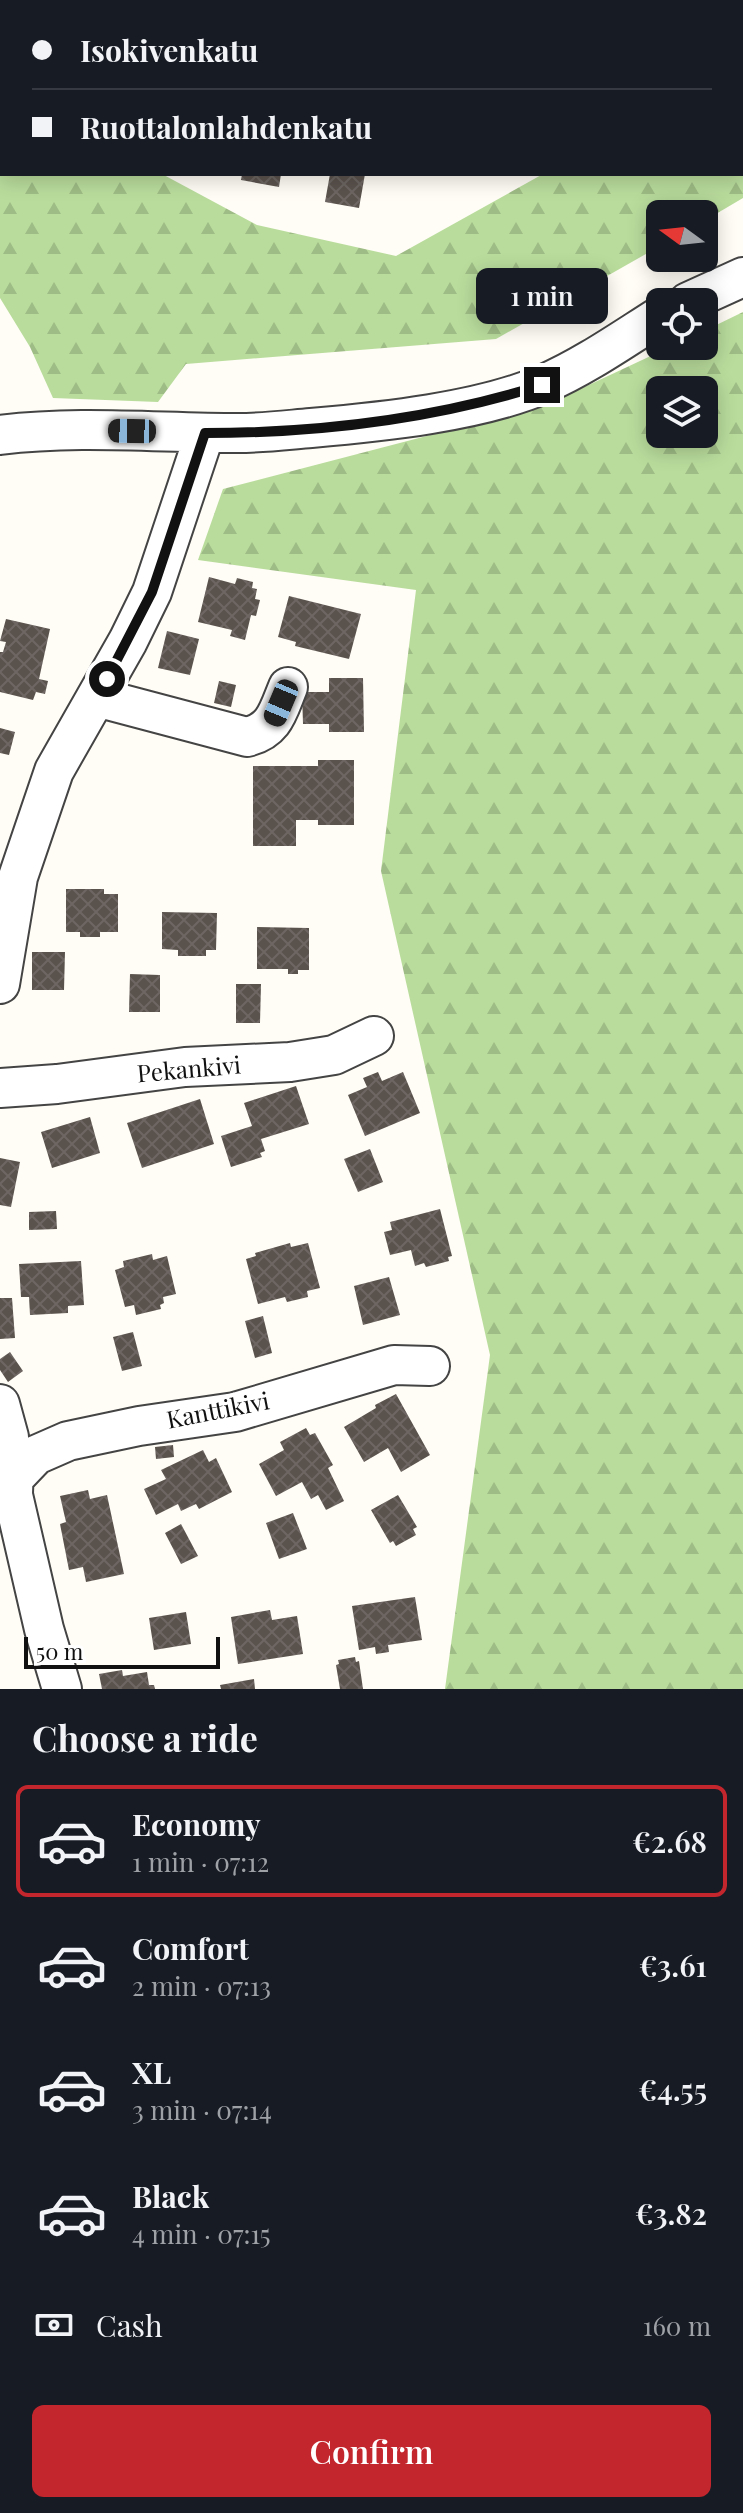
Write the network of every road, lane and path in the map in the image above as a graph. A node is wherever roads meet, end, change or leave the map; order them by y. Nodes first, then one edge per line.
1 (743, 277) edge
2 (718, 288) edge
3 (646, 325) edge
4 (205, 433) junction
5 (0, 435) edge
6 (288, 687) dead end
7 (96, 697) junction
8 (0, 984) edge
9 (374, 1036) dead end
10 (0, 1088) edge
11 (430, 1366) dead end
12 (0, 1404) edge
13 (7, 1466) edge
14 (62, 1689) edge

1 - 2 street
3 - 4 street
4 - 5 street
4 - 7 street
6 - 7 street
7 - 8 street
9 - 10 street, Pekankivi
11 - 13 street, Kanttikivi
12 - 13 street
13 - 14 street

